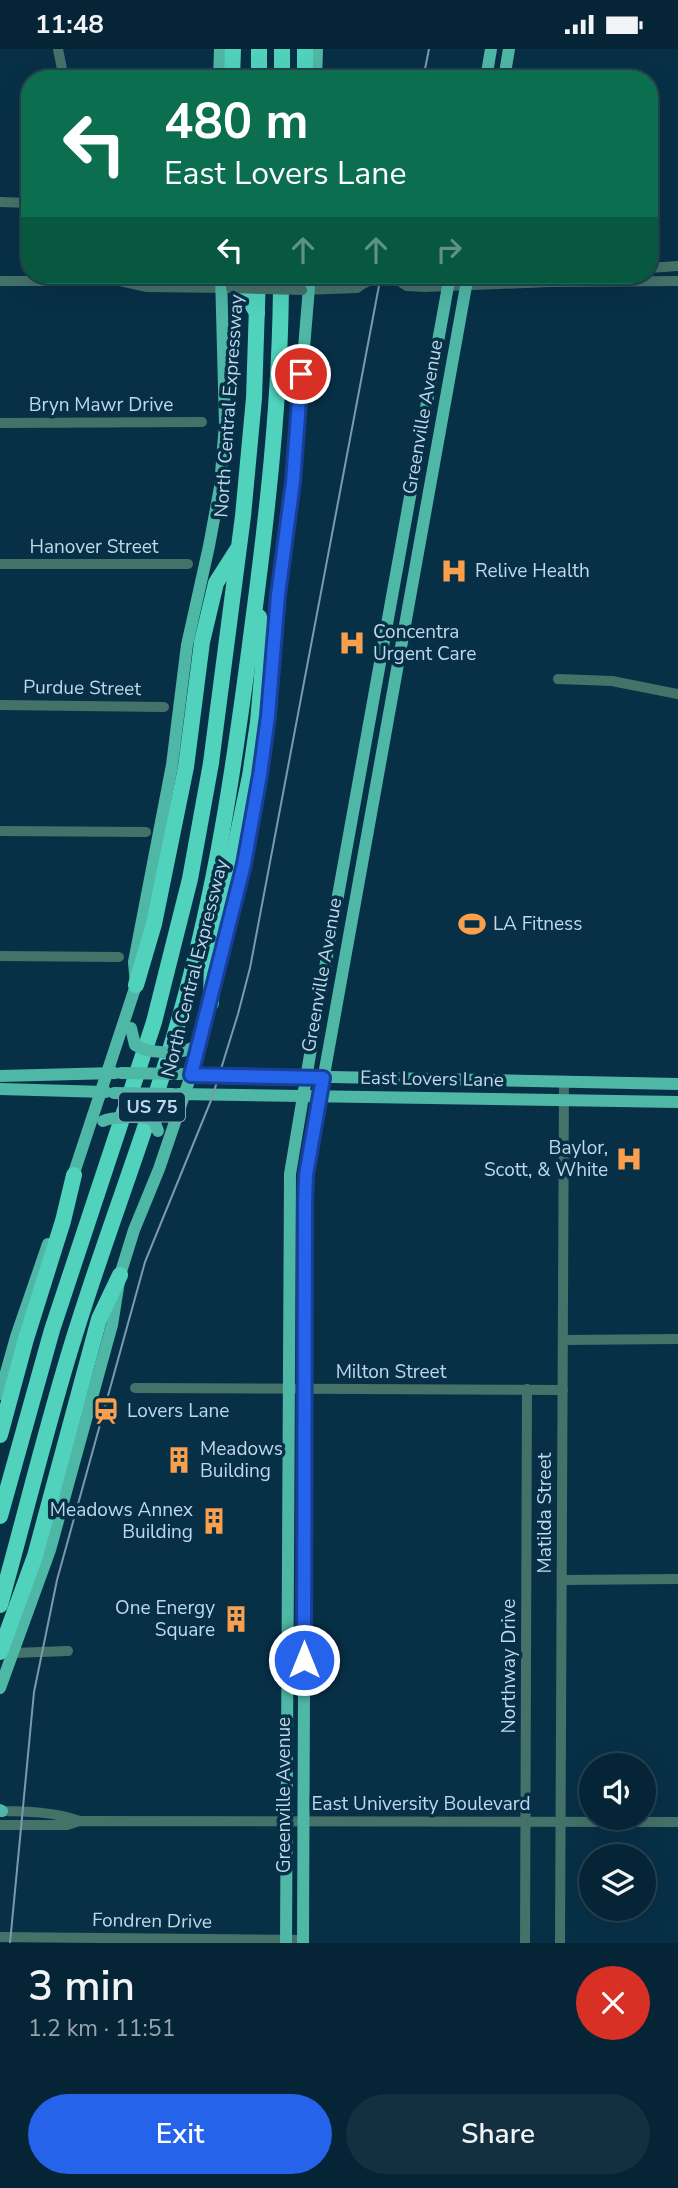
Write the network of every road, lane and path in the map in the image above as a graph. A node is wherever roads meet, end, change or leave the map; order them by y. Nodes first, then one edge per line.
1 (58, 49) edge
2 (220, 49) edge
3 (233, 49) edge
4 (259, 49) edge
5 (282, 49) edge
6 (305, 49) edge
7 (317, 49) edge
8 (491, 49) edge
9 (509, 49) edge
10 (62, 70) edge
11 (219, 70) edge
12 (232, 70) edge
13 (259, 70) edge
14 (282, 70) edge
15 (305, 70) edge
16 (316, 70) edge
17 (488, 70) edge
18 (506, 70) edge
19 (0, 202) edge
20 (21, 203) edge
21 (678, 266) edge
22 (658, 267) edge
23 (0, 281) edge
24 (21, 281) edge
25 (658, 281) edge
26 (678, 281) edge
27 (134, 284) edge
28 (188, 284) edge
29 (228, 284) edge
30 (241, 284) edge
31 (254, 284) edge
32 (258, 284) edge
33 (281, 284) edge
34 (287, 284) edge
35 (307, 284) edge
36 (359, 284) edge
37 (405, 284) edge
38 (424, 284) edge
39 (448, 284) edge
40 (466, 284) edge
41 (305, 290) junction
42 (281, 305) junction
43 (257, 313) junction
44 (424, 421) junction
45 (202, 422) dead end
46 (0, 423) edge
47 (441, 424) junction
48 (404, 533) junction
49 (421, 535) junction
50 (240, 545) junction
51 (0, 564) edge
52 (188, 564) dead end
53 (256, 597) junction
54 (380, 664) junction
55 (397, 667) junction
56 (558, 679) dead end
57 (678, 694) edge
58 (0, 705) edge
59 (164, 707) dead end
60 (0, 831) edge
61 (146, 832) dead end
62 (0, 956) edge
63 (119, 957) dead end
64 (136, 985) junction
65 (211, 1003) junction
66 (129, 1022) junction
67 (202, 1035) junction
68 (107, 1074) junction
69 (186, 1074) junction
70 (0, 1076) edge
71 (307, 1077) junction
72 (323, 1078) junction
73 (564, 1082) junction
74 (678, 1084) edge
75 (0, 1089) edge
76 (107, 1092) junction
77 (178, 1094) junction
78 (304, 1097) junction
79 (319, 1097) junction
80 (564, 1100) junction
81 (678, 1102) edge
82 (88, 1133) junction
83 (159, 1169) junction
84 (74, 1175) junction
85 (120, 1275) joint
86 (678, 1339) edge
87 (563, 1340) junction
88 (135, 1388) dead end
89 (289, 1388) junction
90 (305, 1389) junction
91 (527, 1389) junction
92 (563, 1390) junction
93 (0, 1394) edge
94 (0, 1435) edge
95 (0, 1516) edge
96 (288, 1574) junction
97 (305, 1574) junction
98 (678, 1579) edge
99 (562, 1580) junction
100 (0, 1605) edge
101 (68, 1651) dead end
102 (7, 1652) edge
103 (288, 1660) junction
104 (304, 1660) junction
105 (0, 1688) edge
106 (0, 1814) edge
107 (287, 1821) junction
108 (303, 1821) junction
109 (526, 1822) junction
110 (561, 1822) junction
111 (678, 1822) edge
112 (0, 1937) edge
113 (286, 1942) edge
114 (303, 1942) edge
115 (525, 1943) edge
116 (560, 1943) edge

1 - 10 street
2 - 11 main road
3 - 12 highway
4 - 13 highway
5 - 14 highway
6 - 15 highway
7 - 16 main road
8 - 17 main road
9 - 18 main road
19 - 20 street
21 - 22 street
23 - 24 street
25 - 26 street
27 - 28 street
29 - 64 main road, North Central Expressway
30 - 43 highway
31 - 41 street, bridge
32 - 43 highway, North Central Expressway / US 75
33 - 42 highway, North Central Expressway / US 75
34 - 42 highway
35 - 41 main road, North Central Expressway
36 - 41 street
37 - 38 street
39 - 44 main road, Greenville Avenue
40 - 47 main road, Greenville Avenue
41 - 65 main road, North Central Expressway
42 - 53 highway, North Central Expressway / US 75
43 - 50 highway, North Central Expressway / US 75
44 - 47 main road
44 - 48 main road, Greenville Avenue
45 - 46 street, Bryn Mawr Drive
47 - 49 main road, Greenville Avenue
48 - 49 main road
48 - 54 main road, Greenville Avenue
49 - 55 main road, Greenville Avenue
50 - 64 highway
50 - 95 highway, North Central Expressway / US 75
51 - 52 street, Hanover Street
53 - 65 highway
53 - 100 highway, North Central Expressway / US 75
54 - 55 main road
54 - 71 main road, Greenville Avenue
55 - 72 main road, Greenville Avenue
56 - 57 street
58 - 59 street, Purdue Street
60 - 61 street
62 - 63 street
64 - 66 main road, North Central Expressway
65 - 67 main road, North Central Expressway
66 - 67 main road, bridge
66 - 68 main road, North Central Expressway
67 - 69 main road, North Central Expressway
68 - 69 main road, East Lovers Lane, bridge
68 - 70 main road
68 - 76 main road, North Central Expressway
69 - 71 main road, East Lovers Lane
69 - 77 main road, North Central Expressway
71 - 72 main road, East Lovers Lane
71 - 78 main road, Greenville Avenue
72 - 73 main road, East Lovers Lane
72 - 79 main road, Greenville Avenue
73 - 74 main road, East Lovers Lane
73 - 80 street, Matilda Street
75 - 76 main road
76 - 77 main road, East Lovers Lane, bridge
76 - 82 main road, North Central Expressway
77 - 78 main road, East Lovers Lane
77 - 83 main road, North Central Expressway
78 - 79 main road, East Lovers Lane
78 - 89 main road, Greenville Avenue
79 - 80 main road, East Lovers Lane
79 - 90 main road, Greenville Avenue
80 - 81 main road, East Lovers Lane
80 - 87 street, Matilda Street
82 - 83 main road, bridge
82 - 84 main road, North Central Expressway
83 - 85 main road, North Central Expressway
84 - 93 main road, North Central Expressway
84 - 94 highway
85 - 102 highway
86 - 87 street
87 - 92 street, Matilda Street
88 - 89 street, Milton Street
89 - 90 street, Milton Street
89 - 96 main road, Greenville Avenue
90 - 91 street, Milton Street
90 - 97 main road, Greenville Avenue
91 - 92 street, Milton Street
91 - 109 street, Northway Drive
92 - 99 street, Matilda Street
96 - 97 main road
96 - 103 main road, Greenville Avenue
97 - 104 main road, Greenville Avenue
98 - 99 street
99 - 110 street, Matilda Street
101 - 102 street
102 - 105 main road
103 - 104 main road
103 - 107 main road, Greenville Avenue
104 - 108 main road, Greenville Avenue
106 - 107 street, East University Boulevard
107 - 108 street, East University Boulevard
107 - 113 main road, Greenville Avenue
108 - 109 street, East University Boulevard
108 - 114 main road, Greenville Avenue
109 - 110 street, East University Boulevard
109 - 115 street, Northway Drive
110 - 111 street, East University Boulevard
110 - 116 street, Matilda Street
112 - 113 street, Fondren Drive
113 - 114 street, Fondren Drive

